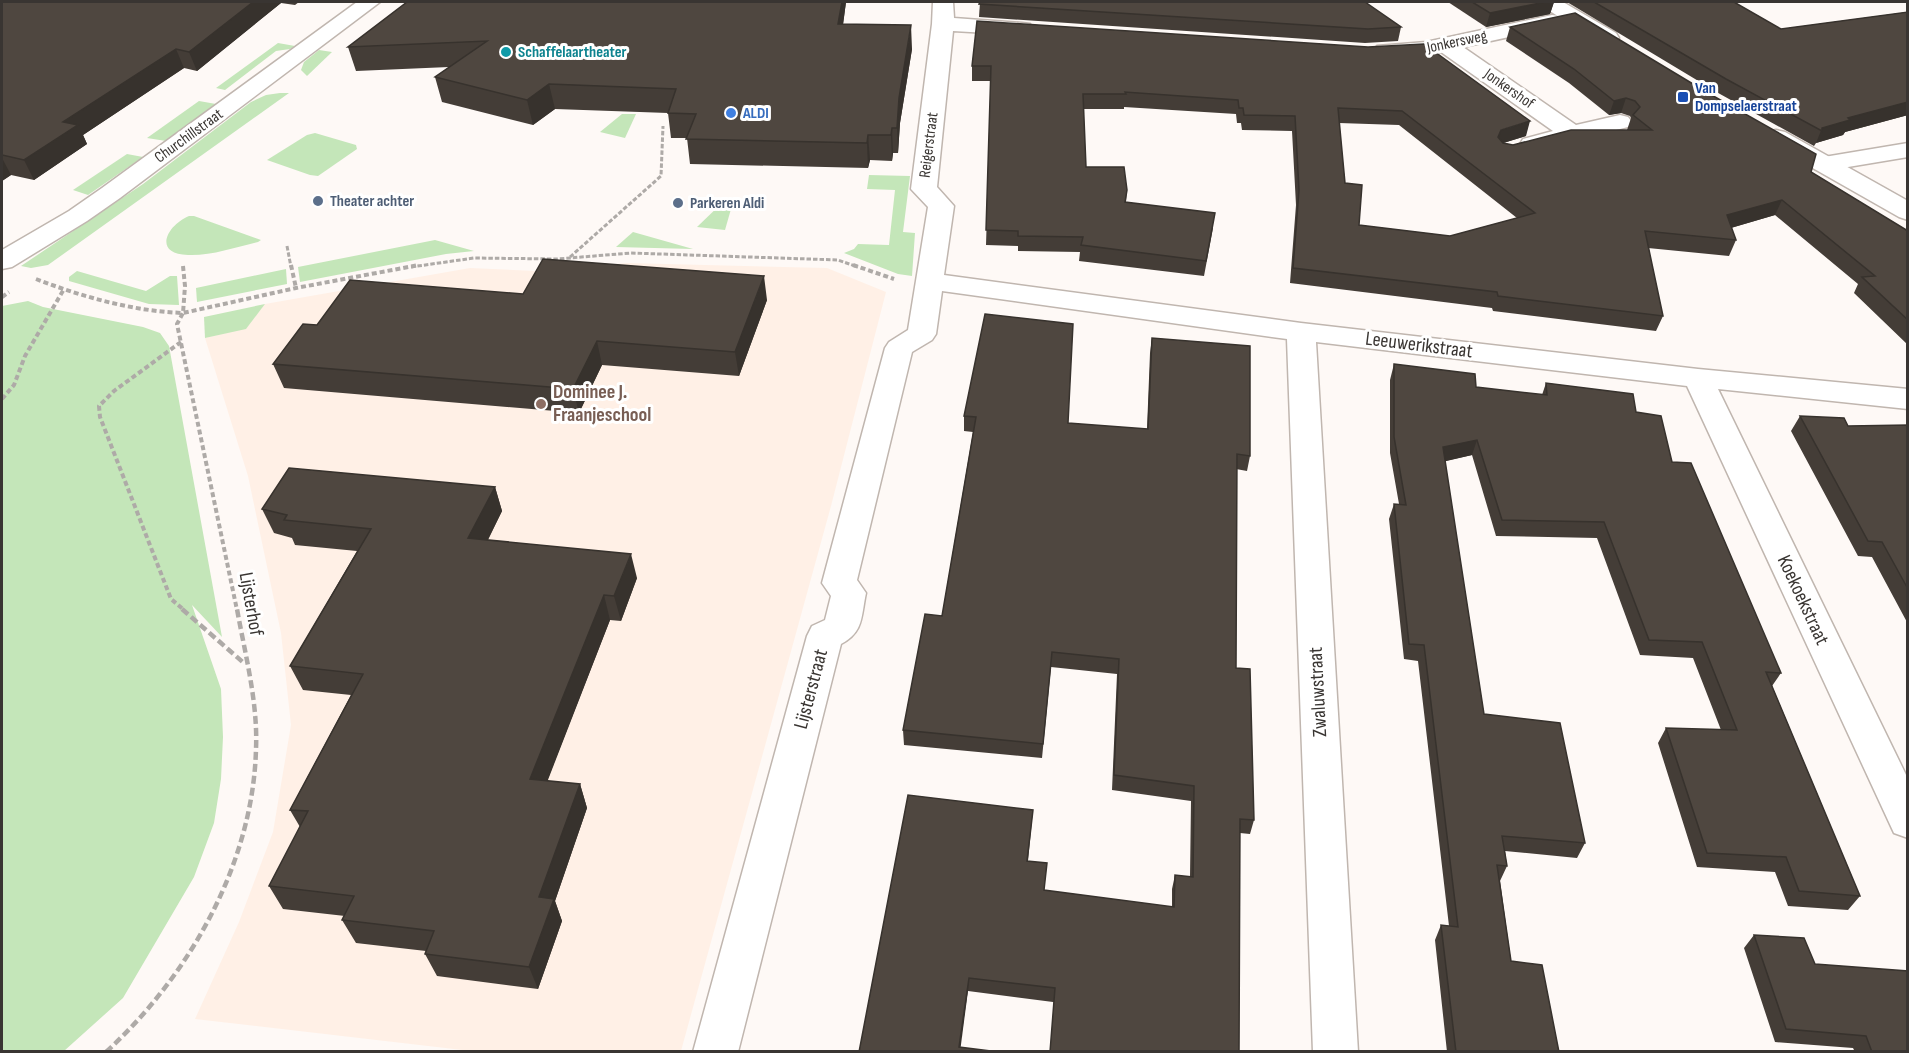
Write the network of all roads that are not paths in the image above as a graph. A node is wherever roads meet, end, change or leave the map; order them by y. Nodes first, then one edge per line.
1 (370, 2) edge
2 (1549, 2) edge
3 (943, 13) edge
4 (1574, 17) junction
5 (1048, 31) edge
6 (1445, 45) junction
7 (1623, 47) edge
8 (1365, 51) edge
9 (1620, 122) dead end
10 (1752, 124) edge
11 (1572, 134) junction
12 (1908, 150) edge
13 (1508, 151) edge
14 (1824, 164) junction
15 (1908, 212) edge
16 (2, 261) edge
17 (931, 281) junction
18 (1301, 332) junction
19 (1698, 378) junction
20 (1908, 399) edge
21 (1908, 821) edge
22 (715, 1052) edge
23 (1336, 1052) edge

1 - 16 street, Churchillstraat
2 - 4 street
3 - 5 street
3 - 17 street, Reigerstraat
4 - 6 street, Jonkersweg
4 - 7 street
6 - 8 street, Jonkersweg
6 - 11 street, Jonkershof
9 - 11 street
10 - 14 street
11 - 13 street
12 - 14 street
14 - 15 street
17 - 18 street, Leeuwerikstraat
17 - 22 street, Lijsterstraat
18 - 19 street, Leeuwerikstraat
18 - 23 street, Zwaluwstraat
19 - 20 street, Leeuwerikstraat
19 - 21 street, Koekoekstraat

